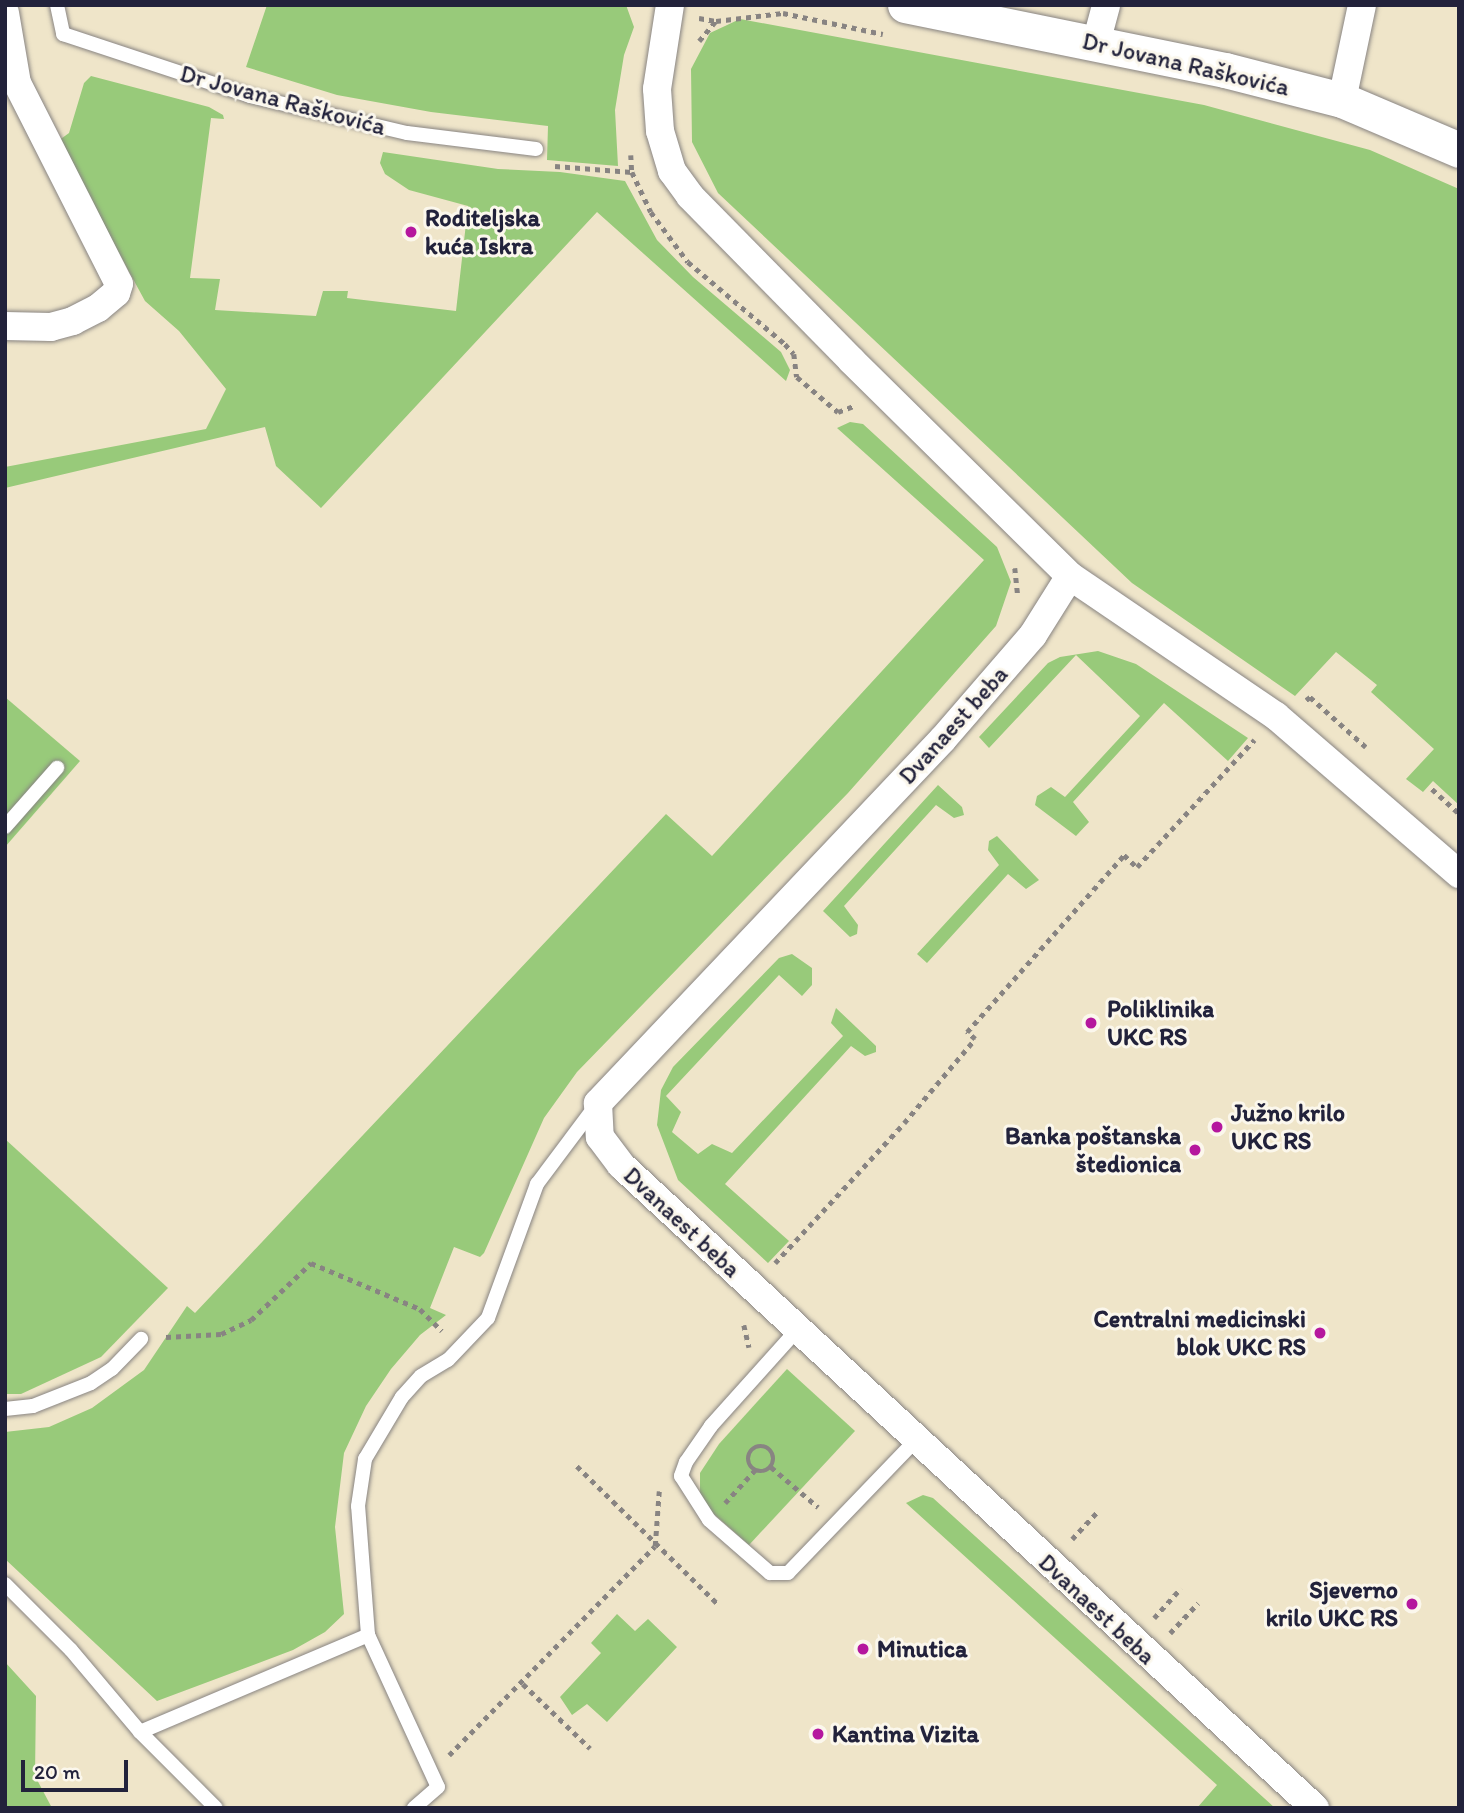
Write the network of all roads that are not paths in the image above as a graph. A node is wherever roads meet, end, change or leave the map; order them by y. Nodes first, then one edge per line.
1 (57, 5) edge
2 (1106, 5) edge
3 (1362, 5) edge
4 (670, 9) edge
5 (5, 13) edge
6 (898, 20) edge
7 (1096, 43) junction
8 (11, 85) edge
9 (1342, 100) junction
10 (536, 149) road end
11 (1459, 150) edge
12 (5, 326) edge
13 (1070, 576) junction
14 (57, 768) dead end
15 (5, 827) edge
16 (1459, 874) edge
17 (598, 1103) junction
18 (797, 1330) junction
19 (141, 1339) road end
20 (5, 1409) edge
21 (915, 1441) junction
22 (5, 1584) edge
23 (368, 1635) junction
24 (140, 1732) junction
25 (216, 1808) edge
26 (414, 1808) edge
27 (1315, 1808) edge

1 - 10 lane, Dr Jovana Raškovića
2 - 7 street
3 - 9 street
4 - 13 street
5 - 8 street
6 - 7 street, Dr Jovana Raškovića
7 - 9 street, Dr Jovana Raškovića
8 - 12 street
9 - 11 street, Dr Jovana Raškovića
13 - 16 street
13 - 17 street, Dvanaest beba
14 - 15 lane
17 - 18 street, Dvanaest beba
17 - 23 lane
18 - 21 street, Dvanaest beba
18 - 21 lane
19 - 20 lane
21 - 27 street, Dvanaest beba
22 - 24 lane
23 - 24 lane
23 - 26 lane
24 - 25 lane

